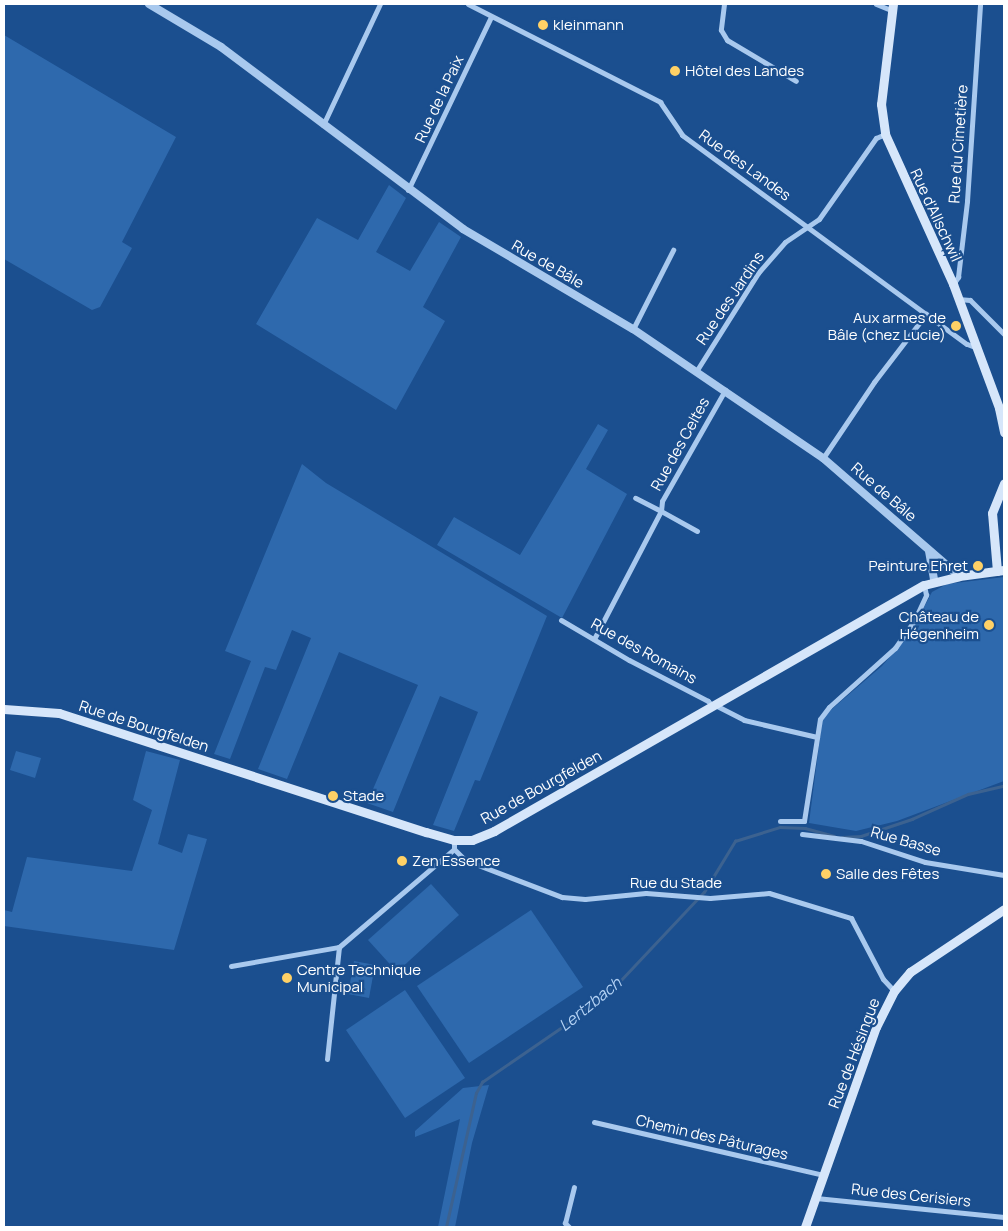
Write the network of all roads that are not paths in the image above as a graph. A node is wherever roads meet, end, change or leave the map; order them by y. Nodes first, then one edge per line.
1 (149, 4) edge
2 (380, 4) edge
3 (468, 4) edge
4 (724, 4) edge
5 (876, 4) edge
6 (980, 4) edge
7 (893, 7) edge
8 (491, 17) junction
9 (796, 81) dead end
10 (323, 126) junction
11 (885, 134) junction
12 (408, 191) junction
13 (810, 226) junction
14 (673, 250) dead end
15 (953, 284) junction
16 (958, 299) junction
17 (926, 314) junction
18 (633, 329) junction
19 (1004, 334) edge
20 (975, 347) junction
21 (697, 370) junction
22 (725, 390) junction
23 (1004, 432) edge
24 (823, 458) junction
25 (1004, 483) edge
26 (635, 498) dead end
27 (661, 511) junction
28 (697, 531) dead end
29 (929, 551) junction
30 (1001, 571) edge
31 (959, 576) junction
32 (934, 580) junction
33 (924, 585) junction
34 (561, 620) dead end
35 (594, 639) junction
36 (714, 706) junction
37 (4, 709) edge
38 (817, 737) junction
39 (780, 821) dead end
40 (802, 834) dead end
41 (454, 844) junction
42 (1004, 875) edge
43 (1004, 909) edge
44 (339, 947) junction
45 (231, 966) dead end
46 (894, 991) junction
47 (327, 1059) dead end
48 (594, 1122) dead end
49 (823, 1175) junction
50 (574, 1187) dead end
51 (816, 1198) junction
52 (1004, 1217) edge
53 (569, 1227) edge
54 (805, 1227) edge

1 - 10 street, Rue de Bâle
2 - 10 street
3 - 8 street, Rue des Landes
4 - 9 street
5 - 7 street
6 - 15 street, Rue du Cimetière
7 - 11 main road, Rue d'Allschwil
8 - 12 street, Rue de la Paix
8 - 13 street, Rue des Landes
10 - 12 street, Rue de Bâle
11 - 13 street, Rue des Jardins
11 - 15 main road, Rue d'Allschwil
12 - 18 street, Rue de Bâle
13 - 17 street, Rue des Landes
13 - 21 street, Rue des Jardins
14 - 18 street
15 - 16 main road, Rue d'Allschwil
16 - 19 street
16 - 20 main road, Rue d'Allschwil
17 - 20 street, Rue des Landes
17 - 24 street
18 - 21 street, Rue de Bâle
20 - 23 main road, Rue d'Allschwil
21 - 22 street, Rue de Bâle
22 - 24 street, Rue de Bâle
22 - 27 street, Rue des Celtes
24 - 29 street, Rue de Bâle
25 - 30 main road
26 - 27 street, Rue des Celtes
27 - 28 street
27 - 35 street, Rue des Celtes
29 - 31 street, Rue de Bâle
29 - 32 street
30 - 31 main road, Rue de Bourgfelden
31 - 32 main road, Rue de Bourgfelden
32 - 33 main road, Rue de Bourgfelden
33 - 36 main road, Rue de Bourgfelden
33 - 38 street
34 - 35 street, Rue des Romains
35 - 36 street, Rue des Romains
36 - 38 street, Rue des Romains
36 - 41 main road, Rue de Bourgfelden
37 - 41 main road, Rue de Bourgfelden
38 - 39 street
40 - 42 street, Rue Basse
41 - 44 street
41 - 46 street, Rue du Stade
43 - 46 main road, Rue de Hésingue
44 - 45 street
44 - 47 street
46 - 49 main road, Rue de Hésingue
48 - 49 street, Chemin des Pâturages
49 - 51 main road, Rue de Hésingue
50 - 53 street
51 - 52 street, Rue des Cerisiers
51 - 54 main road, Rue de Hésingue

